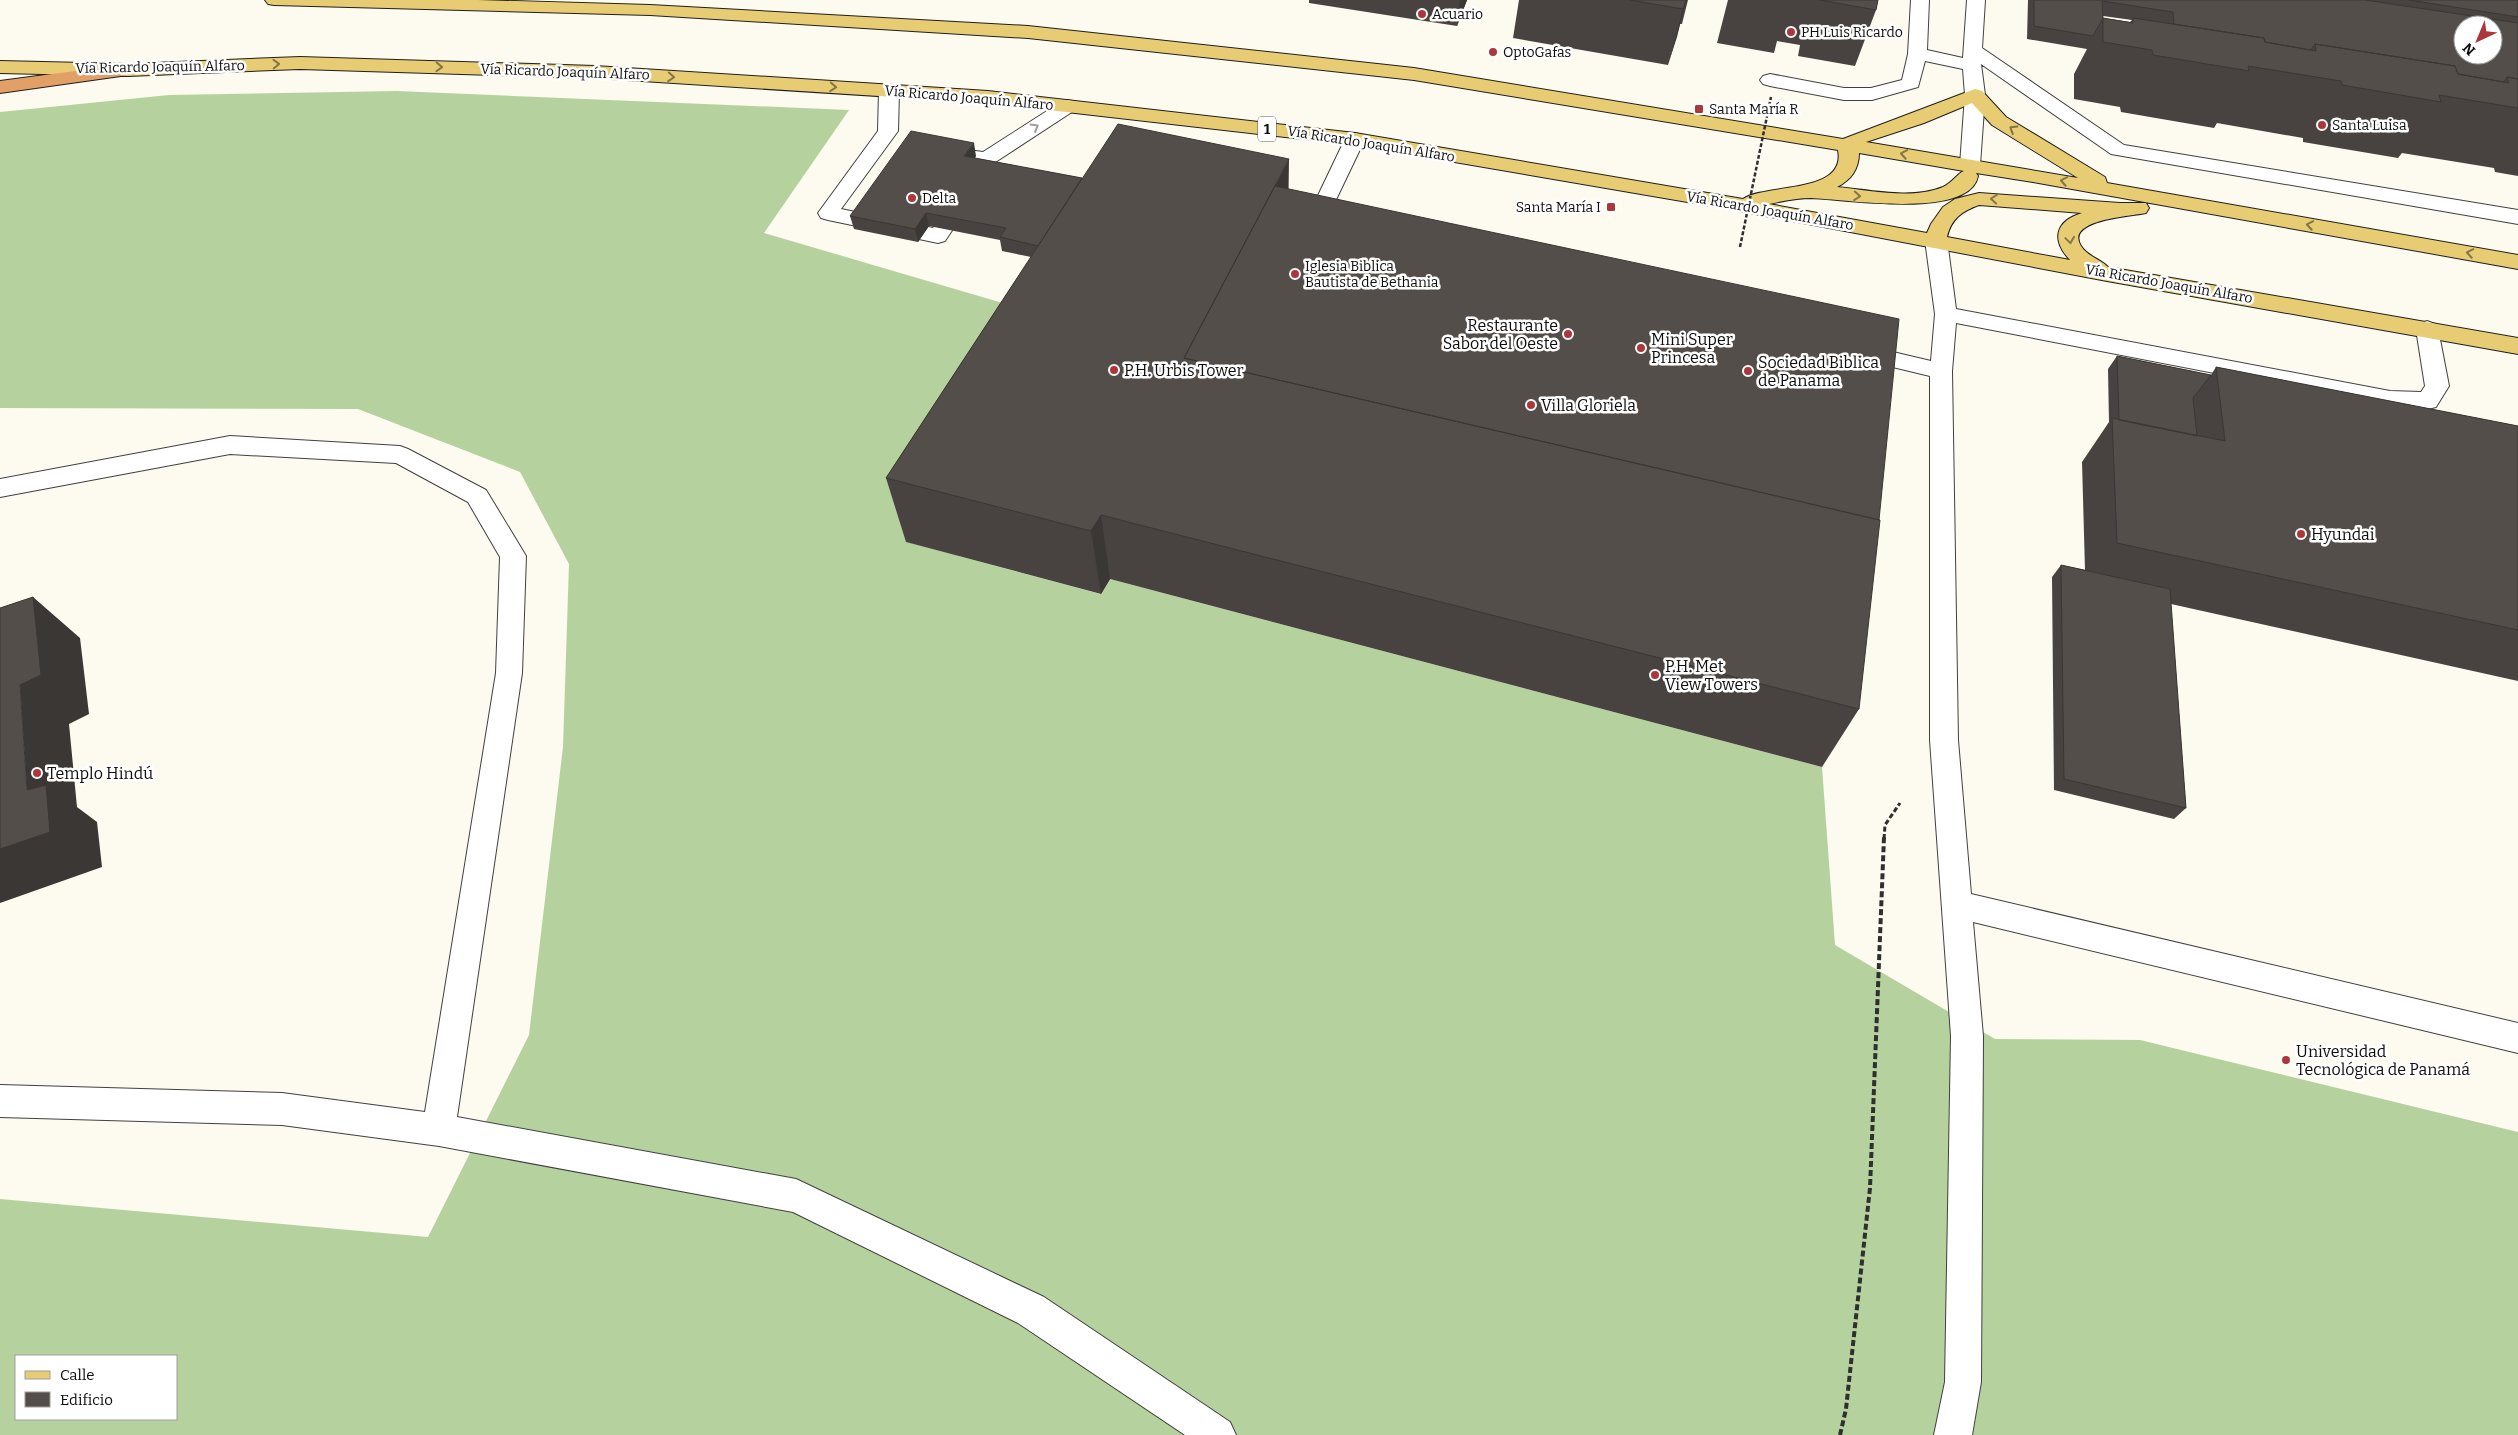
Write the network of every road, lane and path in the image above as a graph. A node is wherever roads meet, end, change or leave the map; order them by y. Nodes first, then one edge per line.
1 (274, 0) edge
2 (1920, 0) edge
3 (1976, 0) edge
4 (1917, 54) junction
5 (1973, 57) junction
6 (0, 67) edge
7 (128, 70) junction
8 (0, 87) edge
9 (1771, 88) joint
10 (889, 91) junction
11 (1975, 95) junction
12 (1068, 106) junction
13 (1355, 139) junction
14 (879, 143) junction
15 (1847, 144) junction
16 (898, 146) edge
17 (918, 149) edge
18 (987, 159) junction
19 (1970, 165) junction
20 (1808, 192) junction
21 (2117, 200) junction
22 (1740, 205) junction
23 (2518, 217) edge
24 (1357, 236) edge
25 (1936, 240) junction
26 (1740, 247) dead end
27 (2518, 262) edge
28 (2108, 274) junction
29 (1946, 314) junction
30 (2427, 329) junction
31 (2518, 346) edge
32 (1844, 349) edge
33 (1941, 371) junction
34 (0, 488) edge
35 (1885, 825) dead end
36 (1956, 904) junction
37 (2518, 1038) edge
38 (0, 1102) edge
39 (439, 1130) junction
40 (1217, 1435) edge
41 (1840, 1435) edge
42 (1953, 1435) edge

1 - 15 main road
2 - 4 street
3 - 5 street
4 - 5 street
4 - 9 street
5 - 11 street
5 - 23 street
6 - 7 main road, Vía Ricardo Joaquín Alfaro / 1
7 - 8 highway
7 -> 10 main road, Vía Ricardo Joaquín Alfaro / 1
9 - 26 path, bridge
10 - 12 main road, Vía Ricardo Joaquín Alfaro / 1
10 - 14 street
11 - 15 main road
11 - 19 street
21 -> 11 main road
12 - 13 main road, Vía Ricardo Joaquín Alfaro / 1
18 -> 12 street
13 - 22 main road, Vía Ricardo Joaquín Alfaro / 1
13 - 24 street
14 - 16 street
14 - 18 street
19 -> 15 main road
15 - 20 main road
17 - 18 street
20 -> 19 main road
21 -> 19 main road
20 - 22 main road
21 -> 25 main road
27 -> 21 main road
21 -> 28 main road
22 - 25 main road, Vía Ricardo Joaquín Alfaro / 1
25 - 28 main road, Vía Ricardo Joaquín Alfaro / 1
25 - 29 street
28 - 30 main road, Vía Ricardo Joaquín Alfaro / 1
29 - 30 street
29 - 33 street
30 - 31 main road, Vía Ricardo Joaquín Alfaro / 1
32 - 33 street
33 - 36 street
34 - 39 street
35 - 41 path
36 - 37 street
36 - 42 street
38 - 39 street
39 - 40 street

